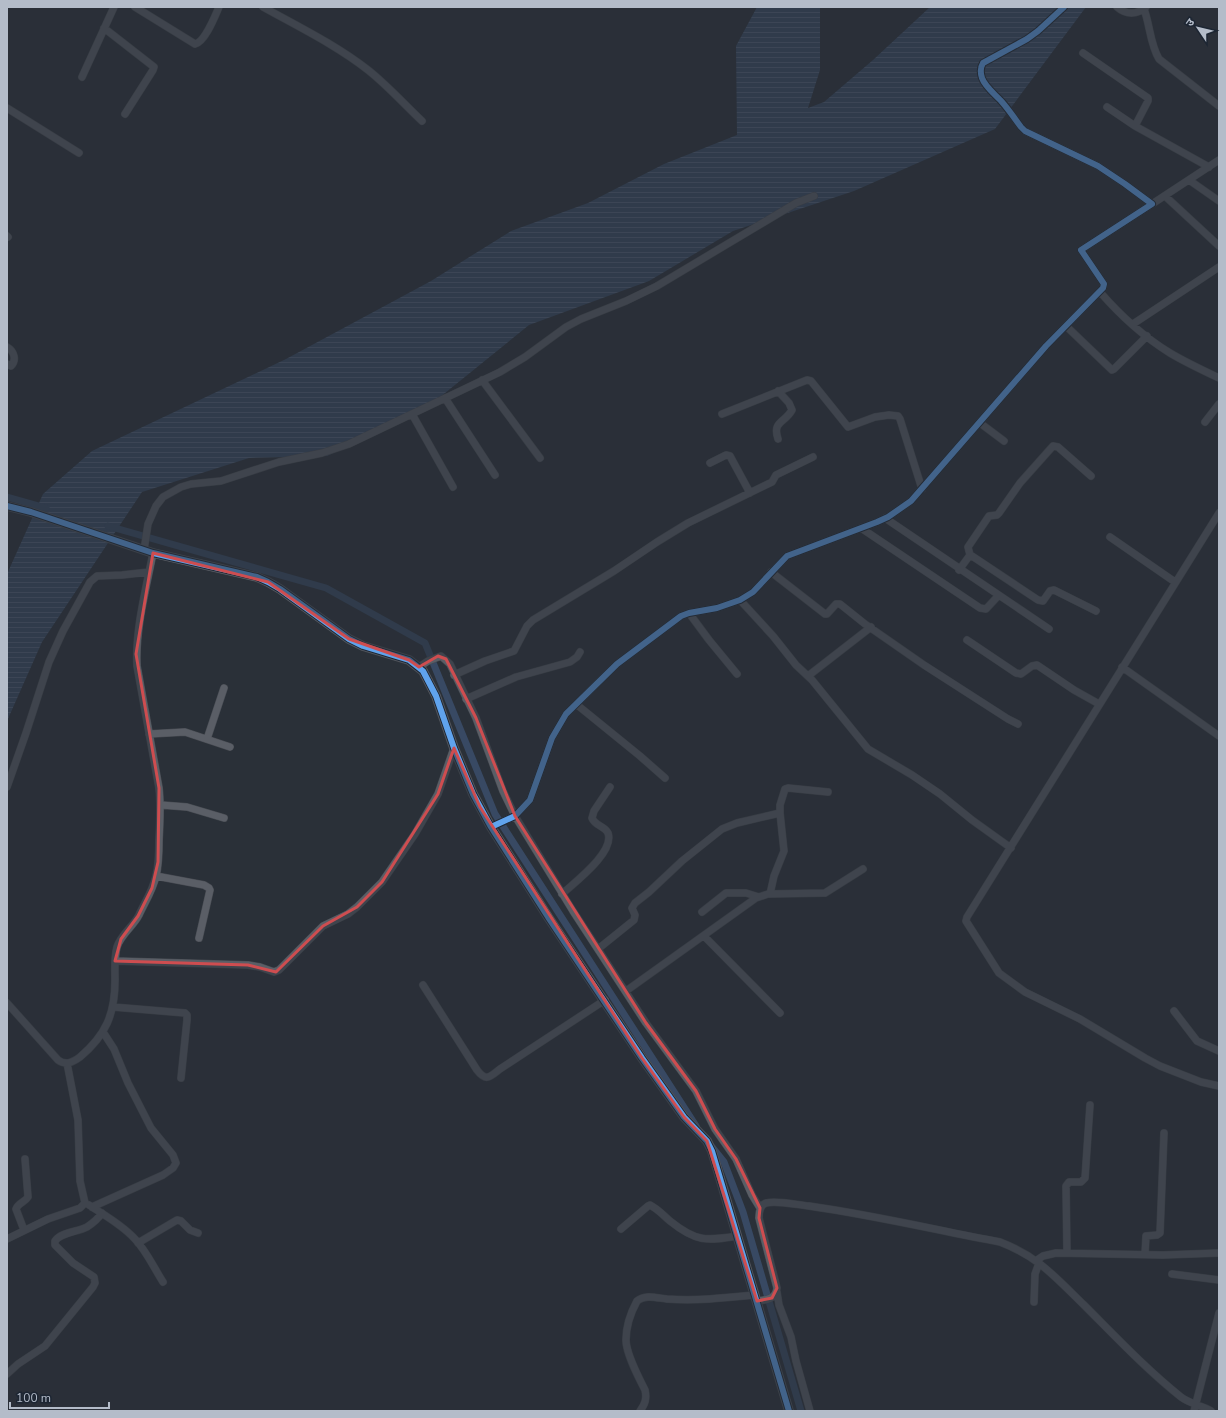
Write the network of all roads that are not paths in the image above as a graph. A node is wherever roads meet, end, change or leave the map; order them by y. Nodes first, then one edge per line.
1 (114, 7) edge
2 (135, 7) edge
3 (219, 7) edge
4 (264, 7) edge
5 (1064, 7) edge
6 (1117, 7) edge
7 (1145, 8) edge
8 (104, 28) junction
9 (1083, 53) dead end
10 (82, 77) dead end
11 (1219, 106) edge
12 (1107, 107) dead end
13 (7, 108) edge
14 (125, 114) dead end
15 (422, 121) dead end
16 (1135, 126) junction
17 (78, 153) dead end
18 (1218, 161) edge
19 (1209, 167) junction
20 (1189, 180) junction
21 (814, 196) dead end
22 (1165, 196) junction
23 (1219, 201) edge
24 (1152, 204) junction
25 (1219, 246) edge
26 (1219, 267) edge
27 (1100, 292) junction
28 (1133, 324) junction
29 (1066, 326) junction
30 (1147, 336) junction
31 (7, 347) edge
32 (7, 364) edge
33 (1219, 378) edge
34 (482, 380) junction
35 (778, 392) junction
36 (445, 398) junction
37 (1219, 404) edge
38 (412, 414) junction
39 (722, 414) dead end
40 (1205, 422) dead end
41 (980, 423) junction
42 (778, 439) dead end
43 (1004, 441) dead end
44 (813, 457) dead end
45 (540, 458) dead end
46 (710, 463) dead end
47 (495, 475) dead end
48 (1091, 476) dead end
49 (453, 487) dead end
50 (922, 489) junction
51 (750, 493) junction
52 (7, 506) edge
53 (1219, 513) edge
54 (885, 518) junction
55 (861, 528) junction
56 (1110, 537) dead end
57 (146, 551) junction
58 (970, 555) junction
59 (959, 570) junction
60 (149, 572) junction
61 (771, 572) junction
62 (1175, 582) junction
63 (998, 596) junction
64 (740, 600) junction
65 (1096, 611) dead end
66 (689, 612) junction
67 (871, 627) junction
68 (1049, 629) dead end
69 (966, 640) dead end
70 (580, 652) dead end
71 (419, 667) junction
72 (1122, 667) junction
73 (737, 674) dead end
74 (454, 675) junction
75 (808, 676) junction
76 (224, 688) dead end
77 (466, 698) junction
78 (576, 704) junction
79 (1099, 704) junction
80 (1018, 724) dead end
81 (149, 734) junction
82 (1219, 736) edge
83 (207, 739) junction
84 (230, 747) dead end
85 (454, 748) junction
86 (665, 778) dead end
87 (7, 787) edge
88 (610, 787) dead end
89 (828, 792) dead end
90 (161, 805) junction
91 (780, 813) junction
92 (515, 816) junction
93 (224, 818) dead end
94 (494, 826) junction
95 (1011, 848) junction
96 (863, 869) dead end
97 (156, 876) junction
98 (562, 894) junction
99 (770, 894) junction
100 (759, 897) junction
101 (702, 912) dead end
102 (704, 936) junction
103 (199, 938) dead end
104 (598, 949) junction
105 (115, 961) junction
106 (423, 985) dead end
107 (626, 991) junction
108 (605, 1000) junction
109 (7, 1003) edge
110 (113, 1007) junction
111 (1174, 1011) dead end
112 (780, 1013) dead end
113 (103, 1032) junction
114 (1219, 1051) edge
115 (67, 1063) junction
116 (181, 1078) dead end
117 (1219, 1086) edge
118 (1090, 1105) dead end
119 (1164, 1133) dead end
120 (25, 1159) dead end
121 (85, 1202) junction
122 (92, 1207) junction
123 (760, 1208) junction
124 (102, 1213) junction
125 (622, 1229) dead end
126 (24, 1230) junction
127 (198, 1233) dead end
128 (738, 1236) junction
129 (7, 1239) edge
130 (138, 1243) junction
131 (1219, 1252) edge
132 (1067, 1253) junction
133 (1145, 1254) junction
134 (1040, 1259) junction
135 (1172, 1274) dead end
136 (1219, 1280) edge
137 (163, 1282) dead end
138 (765, 1297) junction
139 (1034, 1302) dead end
140 (1219, 1313) edge
141 (7, 1374) edge
142 (1195, 1407) edge
143 (640, 1411) edge
144 (789, 1411) edge
145 (810, 1411) edge
146 (1211, 1411) edge

1 - 8 street
2 - 3 street
4 - 15 street
5 - 24 street
6 - 7 street
7 - 11 street
8 - 10 street
8 - 14 street
9 - 16 street
12 - 16 street
13 - 17 street
16 - 19 street
18 - 19 street
19 - 20 street
20 - 22 street
20 - 23 street
21 - 34 street
22 - 24 street
22 - 25 street
24 - 27 street
26 - 28 street
27 - 28 street
27 - 29 street
28 - 30 street
29 - 30 street
29 - 41 street
30 - 33 street
31 - 32 street
34 - 36 street
34 - 45 street
35 - 39 street
35 - 42 street
35 - 50 street
36 - 38 street
36 - 47 street
37 - 40 street
38 - 49 street
38 - 57 street
41 - 43 street
41 - 50 street
44 - 51 street
46 - 51 street
48 - 58 street
50 - 54 street
51 - 74 street
52 - 57 street
53 - 62 street
54 - 55 street
54 - 59 street
55 - 61 street
55 - 63 street
56 - 62 street
57 - 60 street
57 - 71 street
58 - 59 street
58 - 65 street
59 - 63 street
60 - 81 street
60 - 87 street
61 - 64 street
61 - 67 street
62 - 72 street
63 - 68 street
64 - 66 street
64 - 75 street
66 - 73 street
66 - 78 street
67 - 75 street
67 - 80 street
69 - 79 street
70 - 77 street
71 - 74 street
71 - 85 street
72 - 79 street
72 - 82 street
74 - 77 street
75 - 95 street
76 - 83 street
77 - 92 street
78 - 86 street
78 - 92 street
79 - 95 street
81 - 83 street
81 - 90 street
83 - 84 street
85 - 94 street
85 - 105 street
88 - 98 street
89 - 91 street
90 - 93 street
90 - 97 street
91 - 99 street
91 - 104 street
92 - 94 street
92 - 98 street
94 - 108 street
95 - 117 street
96 - 99 street
97 - 103 street
97 - 105 street
98 - 104 street
99 - 100 street
100 - 101 street
100 - 102 street
102 - 107 street
102 - 112 street
104 - 107 street
105 - 110 street
106 - 108 street
107 - 123 street
108 - 128 street
109 - 115 street
110 - 113 street
110 - 116 street
111 - 114 street
113 - 115 street
113 - 122 street
115 - 121 street
118 - 132 street
119 - 133 street
120 - 126 street
121 - 122 street
121 - 126 street
122 - 124 street
123 - 134 street
123 - 138 street
124 - 130 street
124 - 141 street
125 - 128 street
126 - 129 street
127 - 130 street
128 - 138 street
130 - 137 street
131 - 133 street
132 - 133 street
132 - 134 street
134 - 139 street
134 - 142 street
135 - 136 street
138 - 143 street
138 - 144 street
138 - 145 street
140 - 142 street
142 - 146 street

